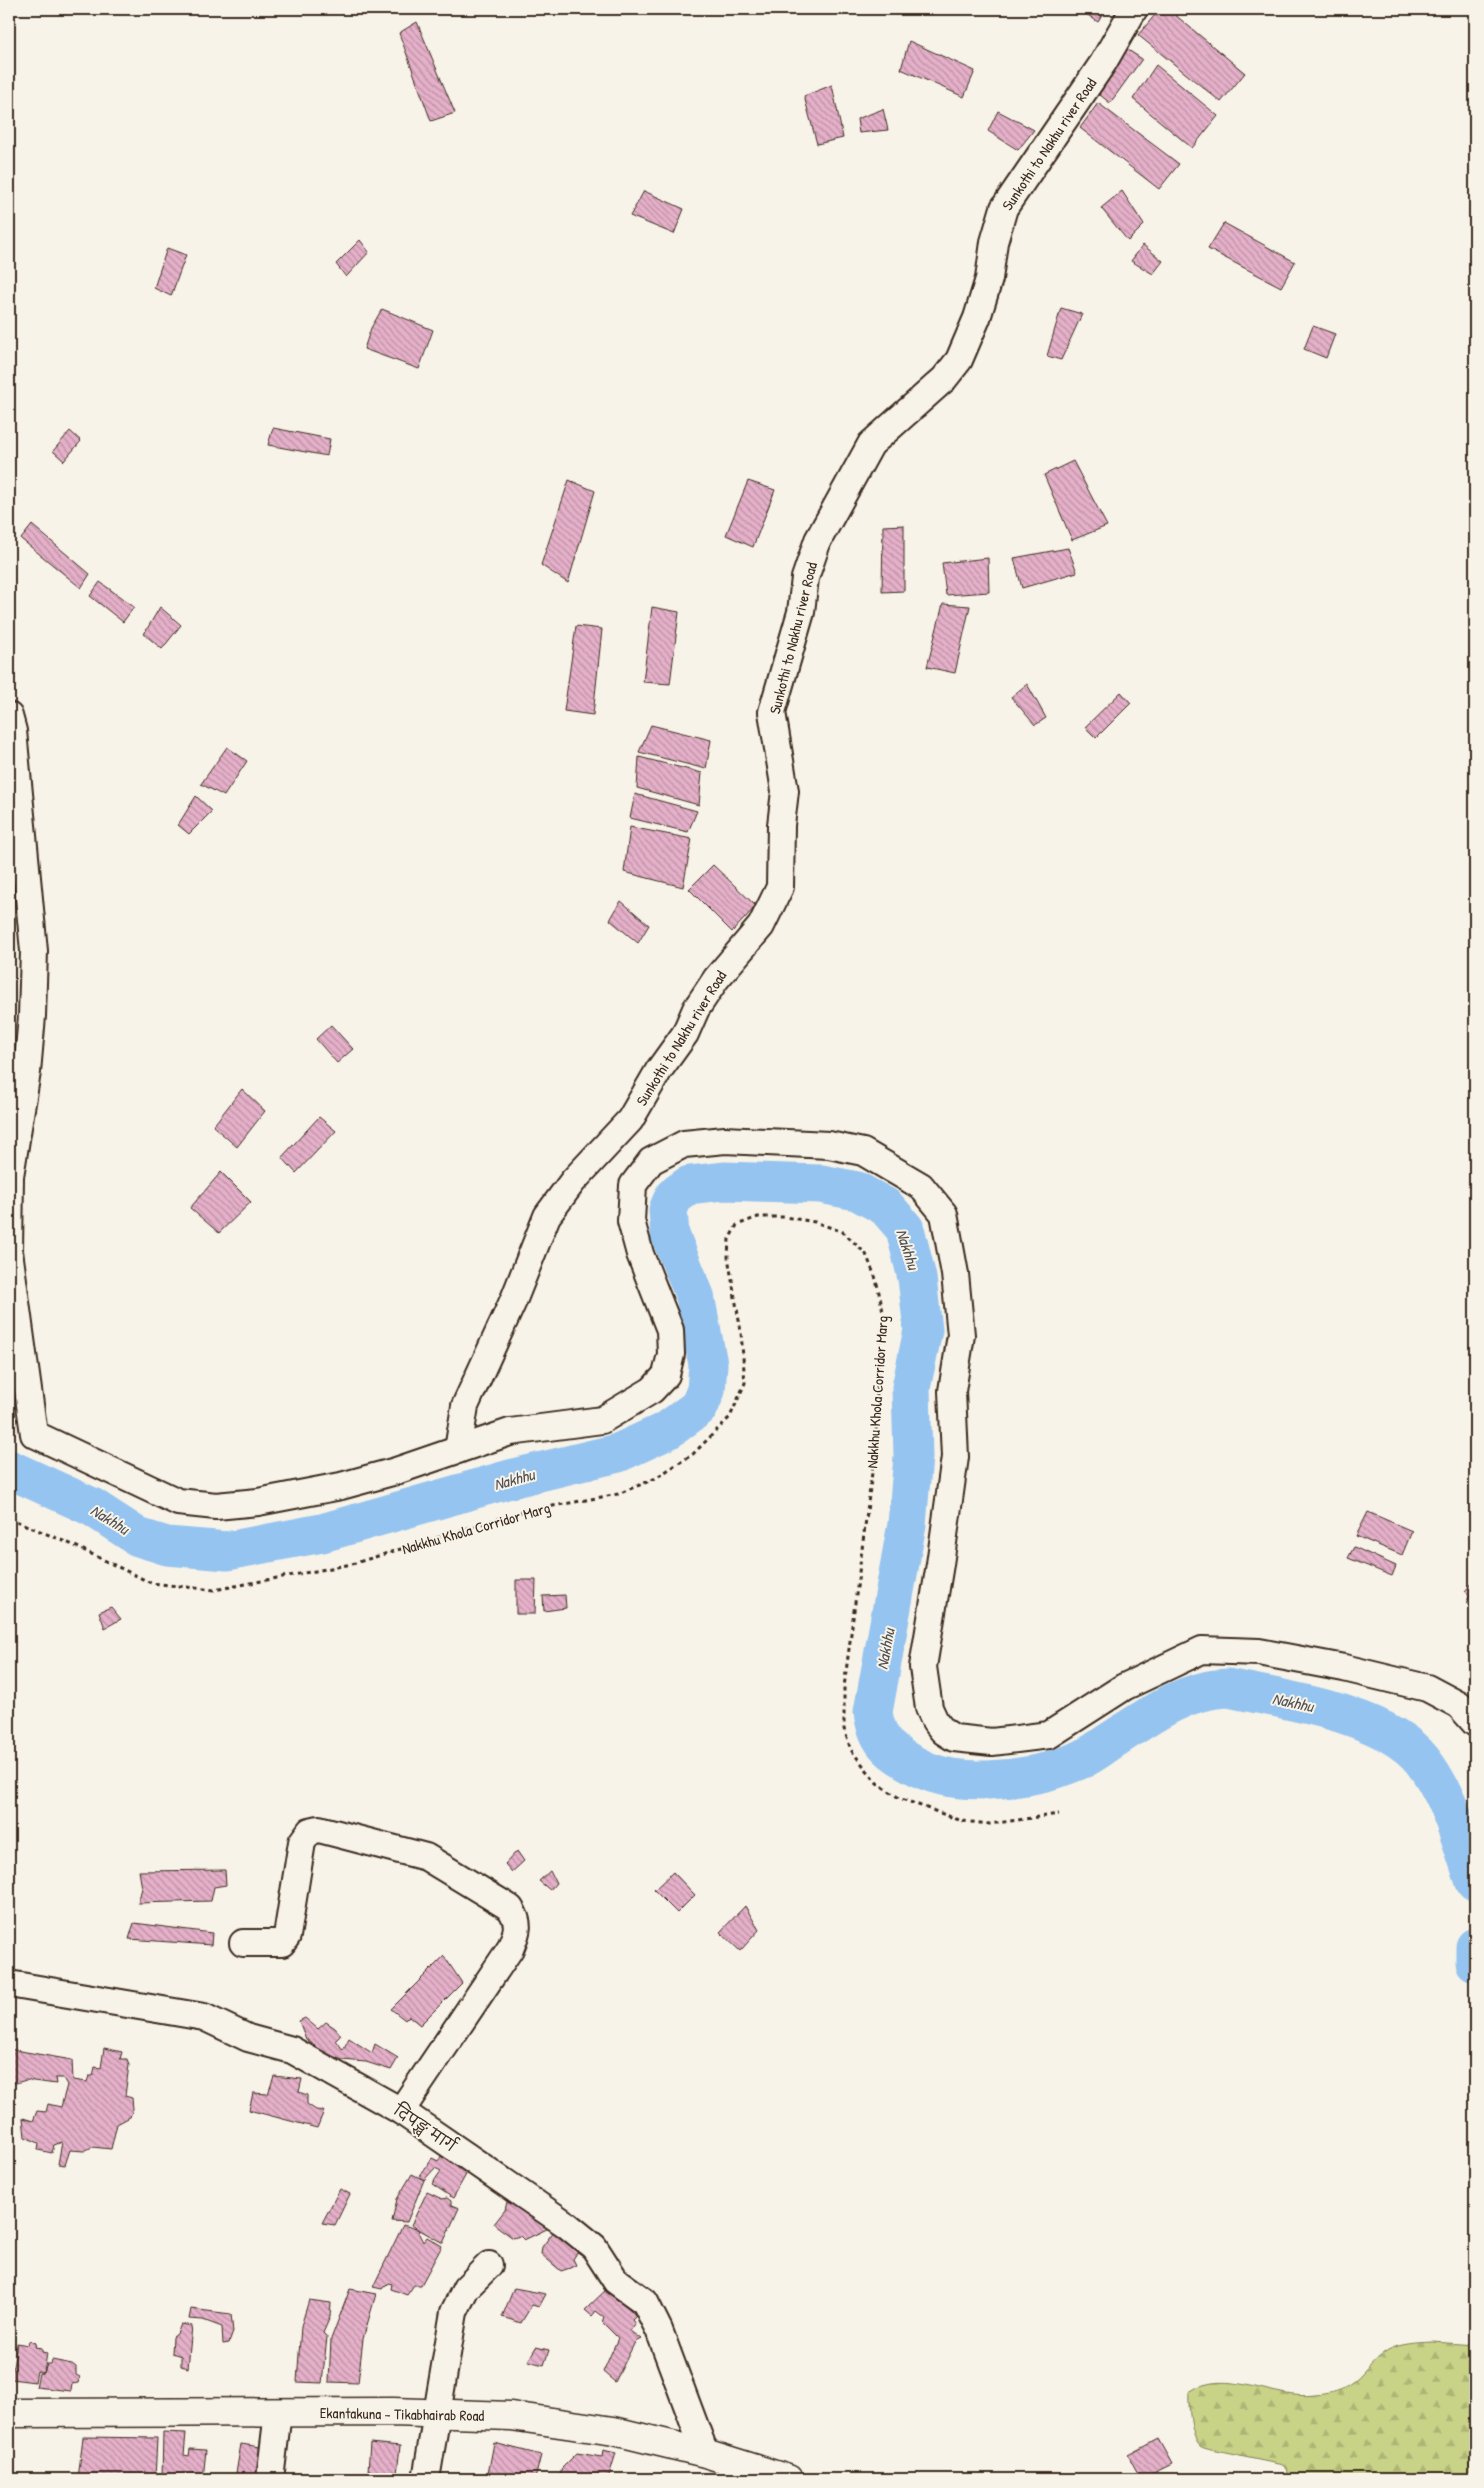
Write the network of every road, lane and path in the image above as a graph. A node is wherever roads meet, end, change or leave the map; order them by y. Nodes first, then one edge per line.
1 (1134, 9) edge
2 (9, 716) edge
3 (458, 1450) junction
4 (9, 1518) edge
5 (1475, 1723) edge
6 (1059, 1814) dead end
7 (243, 1943) dead end
8 (9, 1984) edge
9 (402, 2111) junction
10 (489, 2265) dead end
11 (278, 2412) junction
12 (9, 2413) edge
13 (438, 2414) junction
14 (705, 2454) junction
15 (270, 2479) edge
16 (426, 2479) edge
17 (788, 2479) edge

1 - 3 street, Sunkothi to Nakhu river Road
2 - 3 street
3 - 5 street
4 - 6 path, Nakkhu Khola Corridor Marg
7 - 9 street
8 - 9 street, दिपङ्ख मार्ग
9 - 14 street, दिपङ्ख मार्ग
10 - 13 street
11 - 12 main road, Ekantakuna - Tikabhairab Road
11 - 13 main road, Ekantakuna - Tikabhairab Road
11 - 15 street
13 - 14 main road, Ekantakuna - Tikabhairab Road
13 - 16 street
14 - 17 main road, Ekantakuna - Tikabhairab Road

